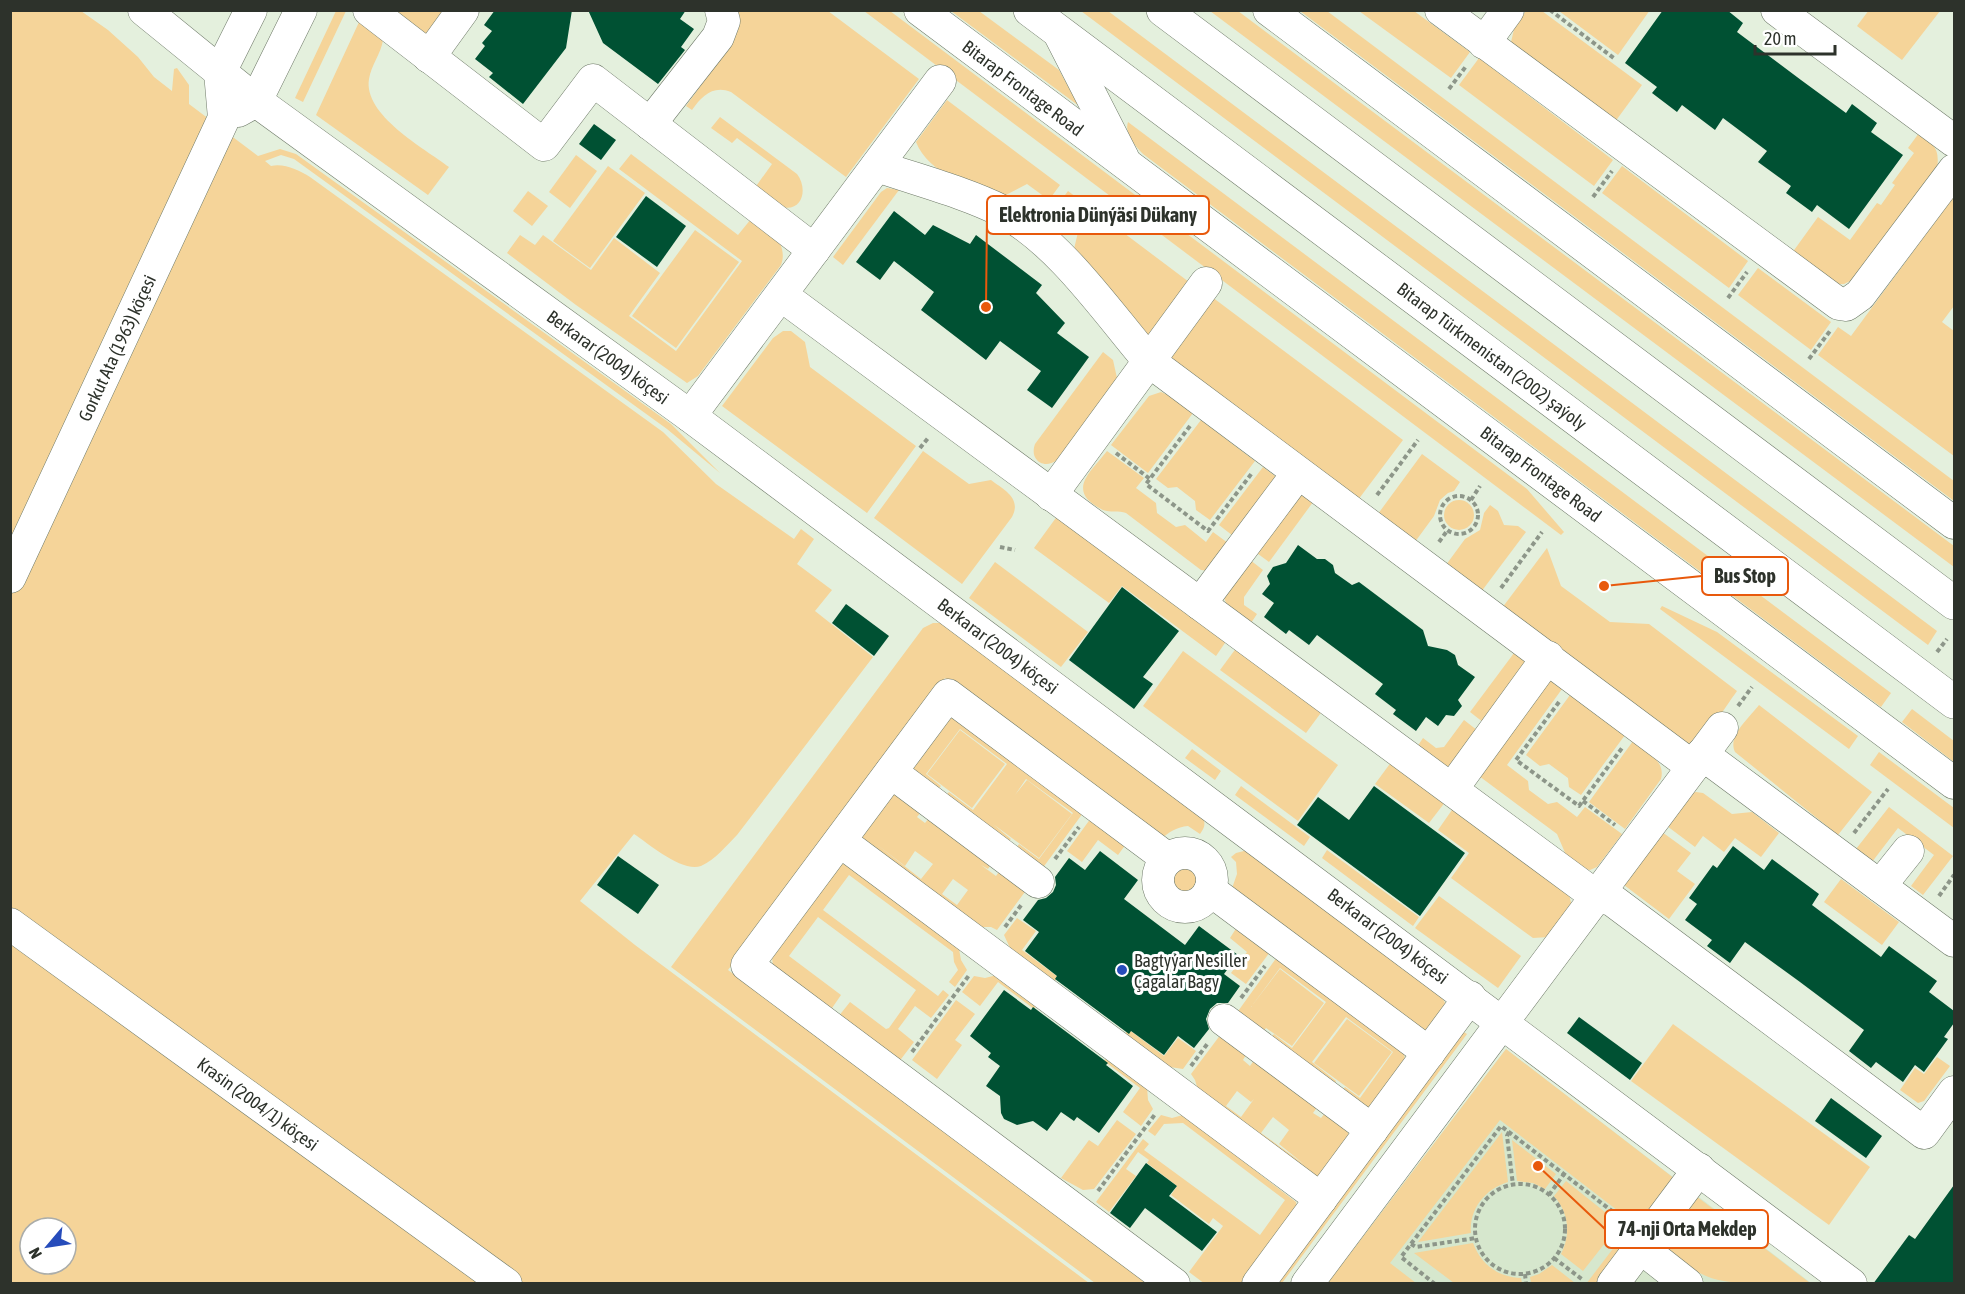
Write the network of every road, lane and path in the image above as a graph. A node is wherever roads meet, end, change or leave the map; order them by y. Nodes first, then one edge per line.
1 (144, 10) edge
2 (251, 10) edge
3 (301, 10) edge
4 (369, 10) edge
5 (463, 10) edge
6 (721, 10) edge
7 (920, 10) edge
8 (1030, 10) edge
9 (1163, 10) edge
10 (1269, 10) edge
11 (1441, 10) edge
12 (1508, 10) edge
13 (1550, 10) edge
14 (1777, 10) edge
15 (1059, 33) junction
16 (1484, 43) junction
17 (429, 57) junction
18 (1616, 59) dead end
19 (219, 72) junction
20 (940, 81) dead end
21 (256, 101) junction
22 (224, 118) junction
23 (650, 124) junction
24 (1954, 141) edge
25 (877, 166) junction
26 (1127, 166) junction
27 (1954, 170) edge
28 (814, 250) junction
29 (1206, 283) dead end
30 (781, 295) junction
31 (1149, 362) junction
32 (1206, 404) junction
33 (690, 416) junction
34 (1094, 436) junction
35 (1418, 440) dead end
36 (1269, 451) junction
37 (1298, 473) junction
38 (1150, 479) junction
39 (1480, 486) dead end
40 (1051, 495) junction
41 (1471, 500) junction
42 (1359, 518) junction
43 (1954, 523) edge
44 (1542, 532) dead end
45 (999, 547) dead end
46 (1015, 550) dead end
47 (10, 577) edge
48 (1954, 603) edge
49 (1200, 604) junction
50 (1484, 610) junction
51 (1947, 639) dead end
52 (1937, 652) dead end
53 (1548, 657) junction
54 (1576, 678) junction
55 (1954, 702) edge
56 (1638, 725) junction
57 (1722, 728) dead end
58 (1698, 760) junction
59 (891, 772) junction
60 (1954, 783) edge
61 (1452, 789) junction
62 (1888, 789) dead end
63 (1583, 801) junction
64 (1230, 818) junction
65 (840, 841) junction
66 (1637, 841) junction
67 (1908, 851) dead end
68 (1838, 855) junction
69 (1202, 858) junction
70 (1168, 859) junction
71 (1038, 882) dead end
72 (1881, 886) junction
73 (1210, 891) junction
74 (1596, 896) junction
75 (10, 924) edge
76 (1954, 941) edge
77 (1470, 997) junction
78 (1224, 1020) dead end
79 (1502, 1023) junction
80 (1428, 1053) junction
81 (1954, 1092) edge
82 (1372, 1130) junction
83 (1509, 1132) junction
84 (1699, 1169) junction
85 (1564, 1174) junction
86 (1513, 1185) junction
87 (1548, 1194) junction
88 (1321, 1199) junction
89 (1476, 1238) junction
90 (1644, 1243) junction
91 (1410, 1244) junction
92 (1554, 1258) junction
93 (1525, 1274) junction
94 (1598, 1282) edge
95 (506, 1284) edge
96 (1174, 1284) edge
97 (1258, 1284) edge
98 (1307, 1284) edge
99 (1435, 1284) edge
100 (1526, 1284) edge
101 (1687, 1284) edge
102 (1851, 1284) edge

1 - 19 street, Berkarar (2004) köçesi
2 - 19 street
3 - 21 street
4 - 17 street
5 - 17 street
6 - 23 street
7 - 26 street, Bitarap Frontage Road
8 - 15 main road, Bitarap Türkmenistan (2002) şaýoly
9 - 48 main road
10 - 43 street
11 - 16 street
12 - 16 street
13 - 18 path
14 - 24 street
15 - 26 street, Bitarap Frontage Road
15 - 55 main road, Bitarap Türkmenistan (2002) şaýoly
16 - 27 street
17 - 23 street
19 - 21 street, Berkarar (2004) köçesi
19 - 22 street
20 - 25 street
21 - 22 street
21 - 33 street, Berkarar (2004) köçesi
22 - 47 street, Gorkut Ata (1963) köçesi
23 - 28 street
25 - 28 street
25 - 31 street
26 - 60 street, Bitarap Frontage Road
28 - 30 street
29 - 31 street
30 - 33 street
30 - 40 street
31 - 32 street
31 - 34 street
32 - 36 street
32 - 38 path
33 - 64 street, Berkarar (2004) köçesi
34 - 38 path
34 - 40 street
35 - 42 path
36 - 37 street
36 - 38 path
37 - 42 street
37 - 49 street
39 - 41 path
40 - 49 street
41 - 41 path
42 - 50 street
44 - 50 path
45 - 46 path
49 - 61 street
50 - 53 street
51 - 52 path
53 - 54 street
53 - 61 street
54 - 56 street
54 - 63 path
56 - 58 street
56 - 63 path
57 - 58 street
58 - 66 street
58 - 68 street
59 - 65 street
59 - 70 street
59 - 71 street
61 - 74 street
62 - 68 path
63 - 66 path
64 - 69 street
64 - 77 street, Berkarar (2004) köçesi
65 - 88 street
65 - 96 street
66 - 74 street
67 - 72 street
68 - 72 street
69 - 70 street
69 - 73 street
70 - 73 street
72 - 76 street
73 - 80 street
74 - 79 street
74 - 81 street
75 - 95 street, Krasin (2004/1) köçesi
77 - 79 street, Berkarar (2004) köçesi
77 - 80 street
78 - 82 street
79 - 84 street, Berkarar (2004) köçesi
79 - 98 street
80 - 82 street
82 - 88 street
83 - 85 path
83 - 86 path
83 - 91 path
84 - 90 street
84 - 102 street, Berkarar (2004) köçesi
85 - 87 path
85 - 90 path
86 - 87 path
86 - 89 path
87 - 92 path
88 - 97 street
89 - 91 path
89 - 93 path
90 - 94 street
90 - 101 street
91 - 99 path
92 - 93 path
92 - 94 path
93 - 100 path

